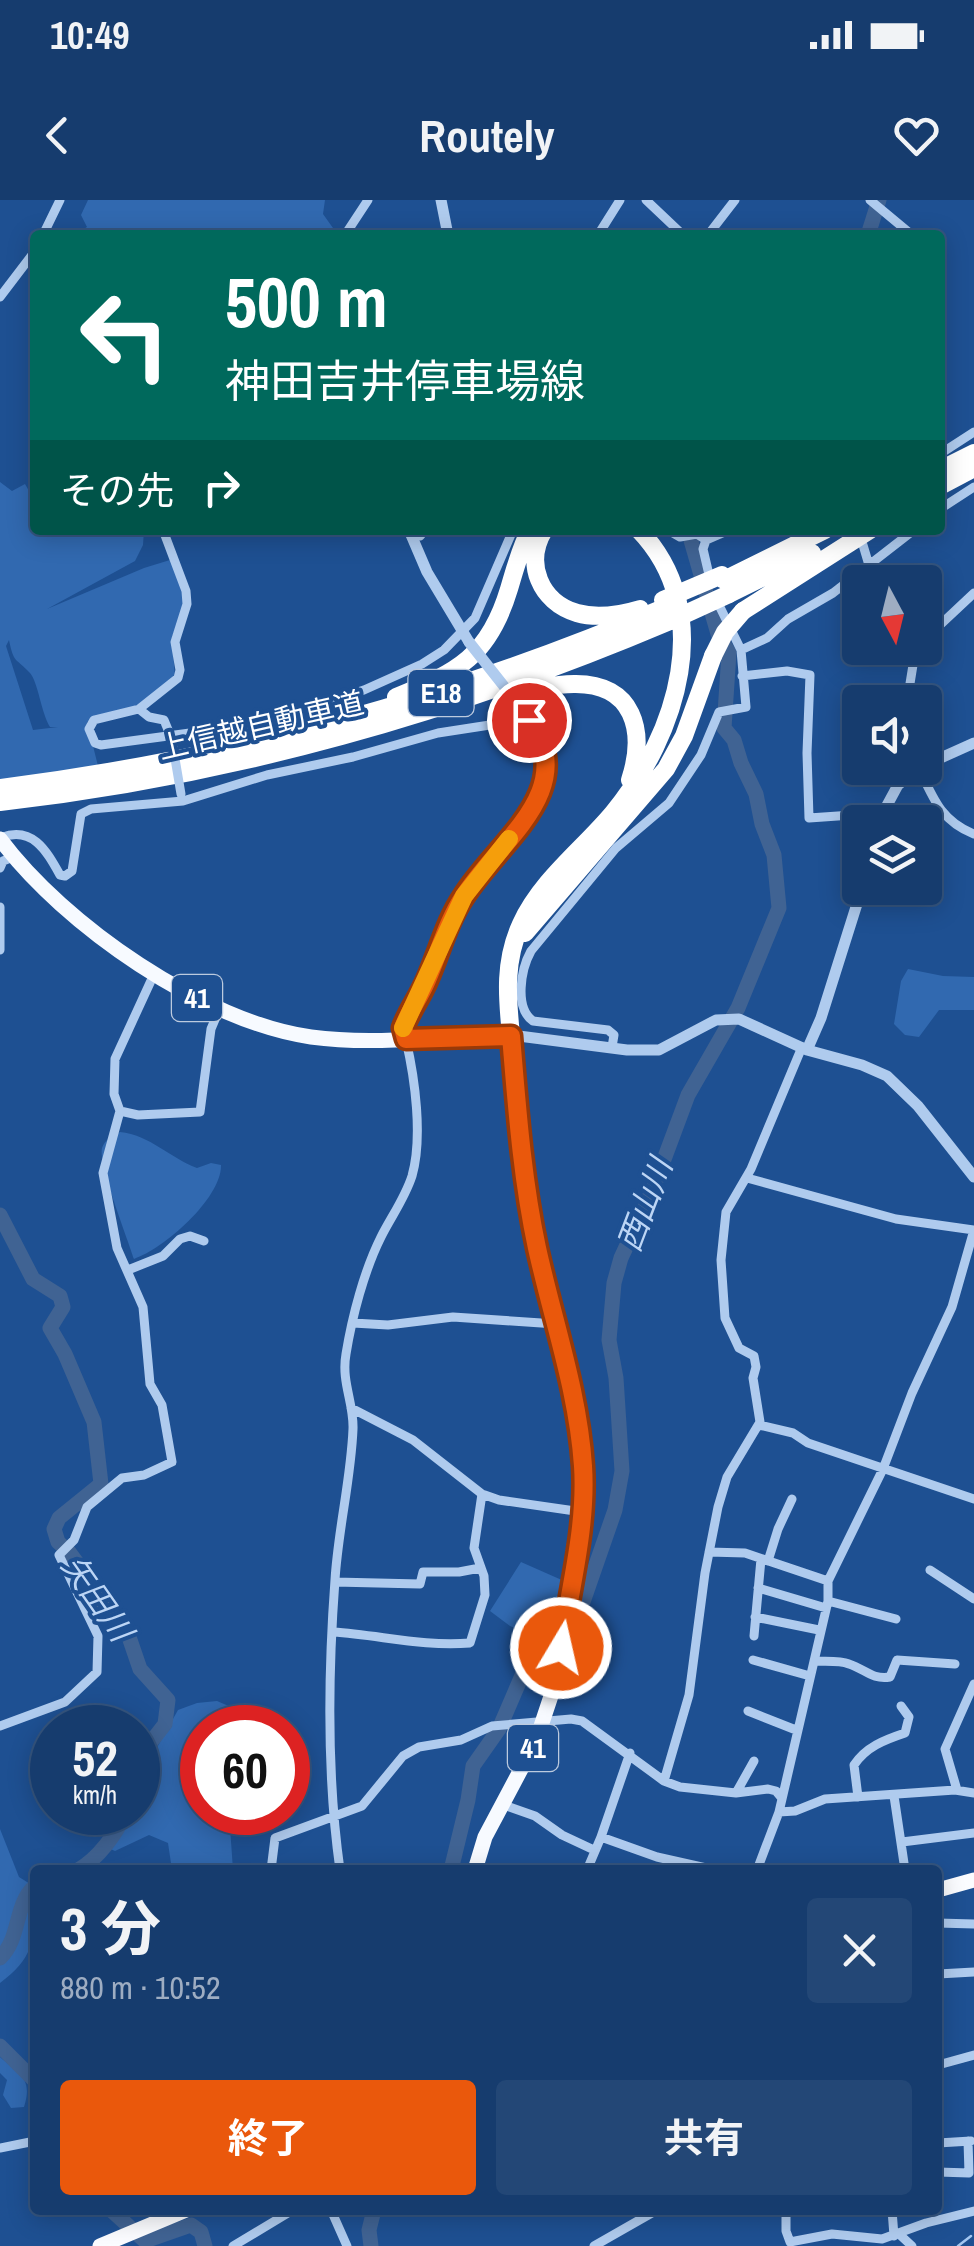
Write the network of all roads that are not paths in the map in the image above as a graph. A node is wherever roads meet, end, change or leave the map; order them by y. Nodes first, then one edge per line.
1 (60, 200) edge
2 (368, 200) edge
3 (441, 200) edge
4 (620, 200) edge
5 (646, 200) edge
6 (735, 200) edge
7 (870, 200) edge
8 (46, 230) edge
9 (348, 230) edge
10 (447, 230) edge
11 (601, 230) edge
12 (679, 230) edge
13 (712, 230) edge
14 (906, 230) edge
15 (30, 258) edge
16 (0, 298) edge
17 (974, 432) edge
18 (945, 451) edge
19 (974, 453) edge
20 (945, 468) edge
21 (970, 476) edge
22 (945, 485) edge
23 (945, 503) edge
24 (164, 535) edge
25 (410, 535) edge
26 (510, 535) edge
27 (528, 535) edge
28 (542, 535) edge
29 (643, 535) edge
30 (658, 535) edge
31 (698, 535) edge
32 (718, 535) edge
33 (807, 535) edge
34 (816, 535) edge
35 (863, 535) edge
36 (908, 535) edge
37 (706, 540) junction
38 (869, 565) edge
39 (871, 565) edge
40 (725, 583) junction
41 (842, 586) edge
42 (974, 593) edge
43 (666, 610) junction
44 (942, 624) edge
45 (460, 631) junction
46 (741, 650) junction
47 (742, 676) junction
48 (138, 708) junction
49 (525, 714) junction
50 (171, 738) junction
51 (974, 743) edge
52 (209, 755) junction
53 (273, 756) junction
54 (942, 757) edge
55 (928, 785) edge
56 (0, 788) edge
57 (182, 798) junction
58 (0, 802) edge
59 (637, 805) junction
60 (610, 816) junction
61 (842, 818) edge
62 (974, 834) edge
63 (0, 838) edge
64 (6, 862) edge
65 (857, 905) edge
66 (0, 907) edge
67 (0, 950) edge
68 (508, 964) junction
69 (155, 972) junction
70 (219, 1010) junction
71 (511, 1036) junction
72 (406, 1039) junction
73 (612, 1047) junction
74 (804, 1049) junction
75 (120, 1111) junction
76 (746, 1178) junction
77 (974, 1178) edge
78 (974, 1230) edge
79 (204, 1241) dead end
80 (128, 1270) junction
81 (354, 1323) junction
82 (556, 1324) junction
83 (351, 1408) junction
84 (759, 1425) junction
85 (883, 1469) junction
86 (482, 1494) junction
87 (792, 1499) dead end
88 (974, 1499) edge
89 (582, 1512) junction
90 (710, 1552) junction
91 (765, 1560) junction
92 (480, 1568) junction
93 (930, 1570) dead end
94 (828, 1581) junction
95 (334, 1582) junction
96 (974, 1585) edge
97 (758, 1588) junction
98 (972, 1598) edge
99 (827, 1604) junction
100 (756, 1617) junction
101 (896, 1620) dead end
102 (819, 1630) junction
103 (333, 1632) junction
104 (754, 1636) dead end
105 (753, 1660) dead end
106 (814, 1661) junction
107 (955, 1664) dead end
108 (810, 1676) junction
109 (974, 1684) edge
110 (902, 1706) dead end
111 (748, 1711) dead end
112 (544, 1721) junction
113 (0, 1726) edge
114 (796, 1730) junction
115 (630, 1753) junction
116 (754, 1761) dead end
117 (664, 1782) junction
118 (957, 1790) junction
119 (736, 1792) junction
120 (974, 1793) edge
121 (782, 1796) junction
122 (894, 1796) junction
123 (858, 1797) junction
124 (501, 1804) junction
125 (779, 1812) junction
126 (333, 1818) junction
127 (974, 1832) edge
128 (601, 1838) junction
129 (902, 1842) junction
130 (594, 1850) junction
131 (657, 1857) junction
132 (272, 1865) edge
133 (339, 1865) edge
134 (478, 1865) edge
135 (589, 1865) edge
136 (654, 1865) edge
137 (693, 1865) edge
138 (759, 1865) edge
139 (904, 1865) edge
140 (974, 1880) edge
141 (942, 1889) edge
142 (942, 1923) edge
143 (974, 1924) edge
144 (974, 1972) edge
145 (942, 1974) edge
146 (974, 2056) edge
147 (942, 2064) edge
148 (971, 2141) edge
149 (30, 2142) edge
150 (942, 2142) edge
151 (0, 2148) edge
152 (942, 2172) edge
153 (974, 2211) edge
154 (174, 2215) edge
155 (285, 2215) edge
156 (332, 2215) edge
157 (648, 2215) edge
158 (786, 2215) edge
159 (893, 2215) edge
160 (896, 2235) junction
161 (850, 2242) edge
162 (100, 2246) edge
163 (233, 2246) edge
164 (347, 2246) edge
165 (594, 2246) edge
166 (912, 2246) edge

1 - 8 street
2 - 9 street
3 - 10 street
4 - 11 street
5 - 12 street
6 - 13 street
7 - 14 street
15 - 16 street
17 - 18 street
19 - 20 highway
21 - 22 highway
21 - 23 street
24 - 48 street
25 - 45 street
26 - 45 street
27 - 52 highway
28 - 43 highway
29 - 60 highway
30 - 59 highway
31 - 37 street
32 - 37 street
33 - 40 highway
34 - 40 highway, 上信越自動車道 / E18
35 - 38 street
35 - 40 highway, 上信越自動車道 / E18
35 - 59 highway, bridge
36 - 39 street
37 - 46 street
40 - 43 highway, 上信越自動車道 / E18, bridge
41 - 46 street
42 - 44 street
43 - 52 highway, 上信越自動車道 / E18
43 - 53 highway, 上信越自動車道 / E18
45 - 49 street, bridge
45 - 50 street
46 - 47 street
47 - 61 street
47 - 73 street
48 - 50 street
48 - 50 street
49 - 57 street
49 - 72 street
50 - 57 street, bridge
51 - 54 street
52 - 56 highway, 上信越自動車道 / E18
53 - 58 highway, 上信越自動車道 / E18
53 - 60 highway
55 - 62 street
57 - 63 street
59 - 68 highway
60 - 68 highway
63 - 64 main road, 41
64 - 69 main road, 41
65 - 74 street
66 - 67 street
68 - 71 highway
69 - 70 main road, 41
69 - 75 street
70 - 72 main road, 41
70 - 75 street
71 - 72 main road, 41
71 - 73 street
71 - 82 main road, 41
72 - 81 street
73 - 74 street
74 - 76 street
74 - 77 street
75 - 80 street
76 - 78 street
76 - 84 street
78 - 85 street
79 - 80 street
80 - 113 street
81 - 82 street
81 - 83 street
82 - 89 main road, 41
83 - 86 street
83 - 95 street
84 - 85 street
84 - 90 street
85 - 88 street
85 - 94 street
86 - 89 street
86 - 92 street
87 - 91 street
89 - 112 main road, 41
90 - 91 street
90 - 117 street
91 - 94 street
91 - 97 street
92 - 95 street
92 - 103 street
93 - 98 street
94 - 99 street
95 - 103 street
96 - 98 street
97 - 99 street
97 - 100 street
99 - 101 street
99 - 102 street
100 - 102 street
100 - 104 street
102 - 106 street
103 - 126 street
105 - 108 street
106 - 107 street
106 - 108 street
108 - 114 street
109 - 118 street
110 - 123 street
111 - 114 street
112 - 115 street
112 - 124 main road, 41
112 - 126 street
114 - 121 street
115 - 117 street
115 - 128 street
116 - 119 street
117 - 119 street
118 - 120 street
118 - 122 street
119 - 121 street
121 - 125 street
122 - 123 street
122 - 129 street
123 - 125 street
124 - 130 street
124 - 134 main road, 41
125 - 138 street
126 - 132 street
126 - 133 street
127 - 129 street
128 - 130 street
128 - 131 street
129 - 139 street
130 - 135 street
131 - 136 street
131 - 137 street
140 - 141 highway
142 - 143 street
144 - 145 street
146 - 147 street
148 - 150 street
148 - 152 street
149 - 151 street
153 - 160 street
154 - 162 highway
155 - 163 street
156 - 164 street
157 - 165 street
158 - 161 street
159 - 160 street
160 - 161 street
160 - 166 street

